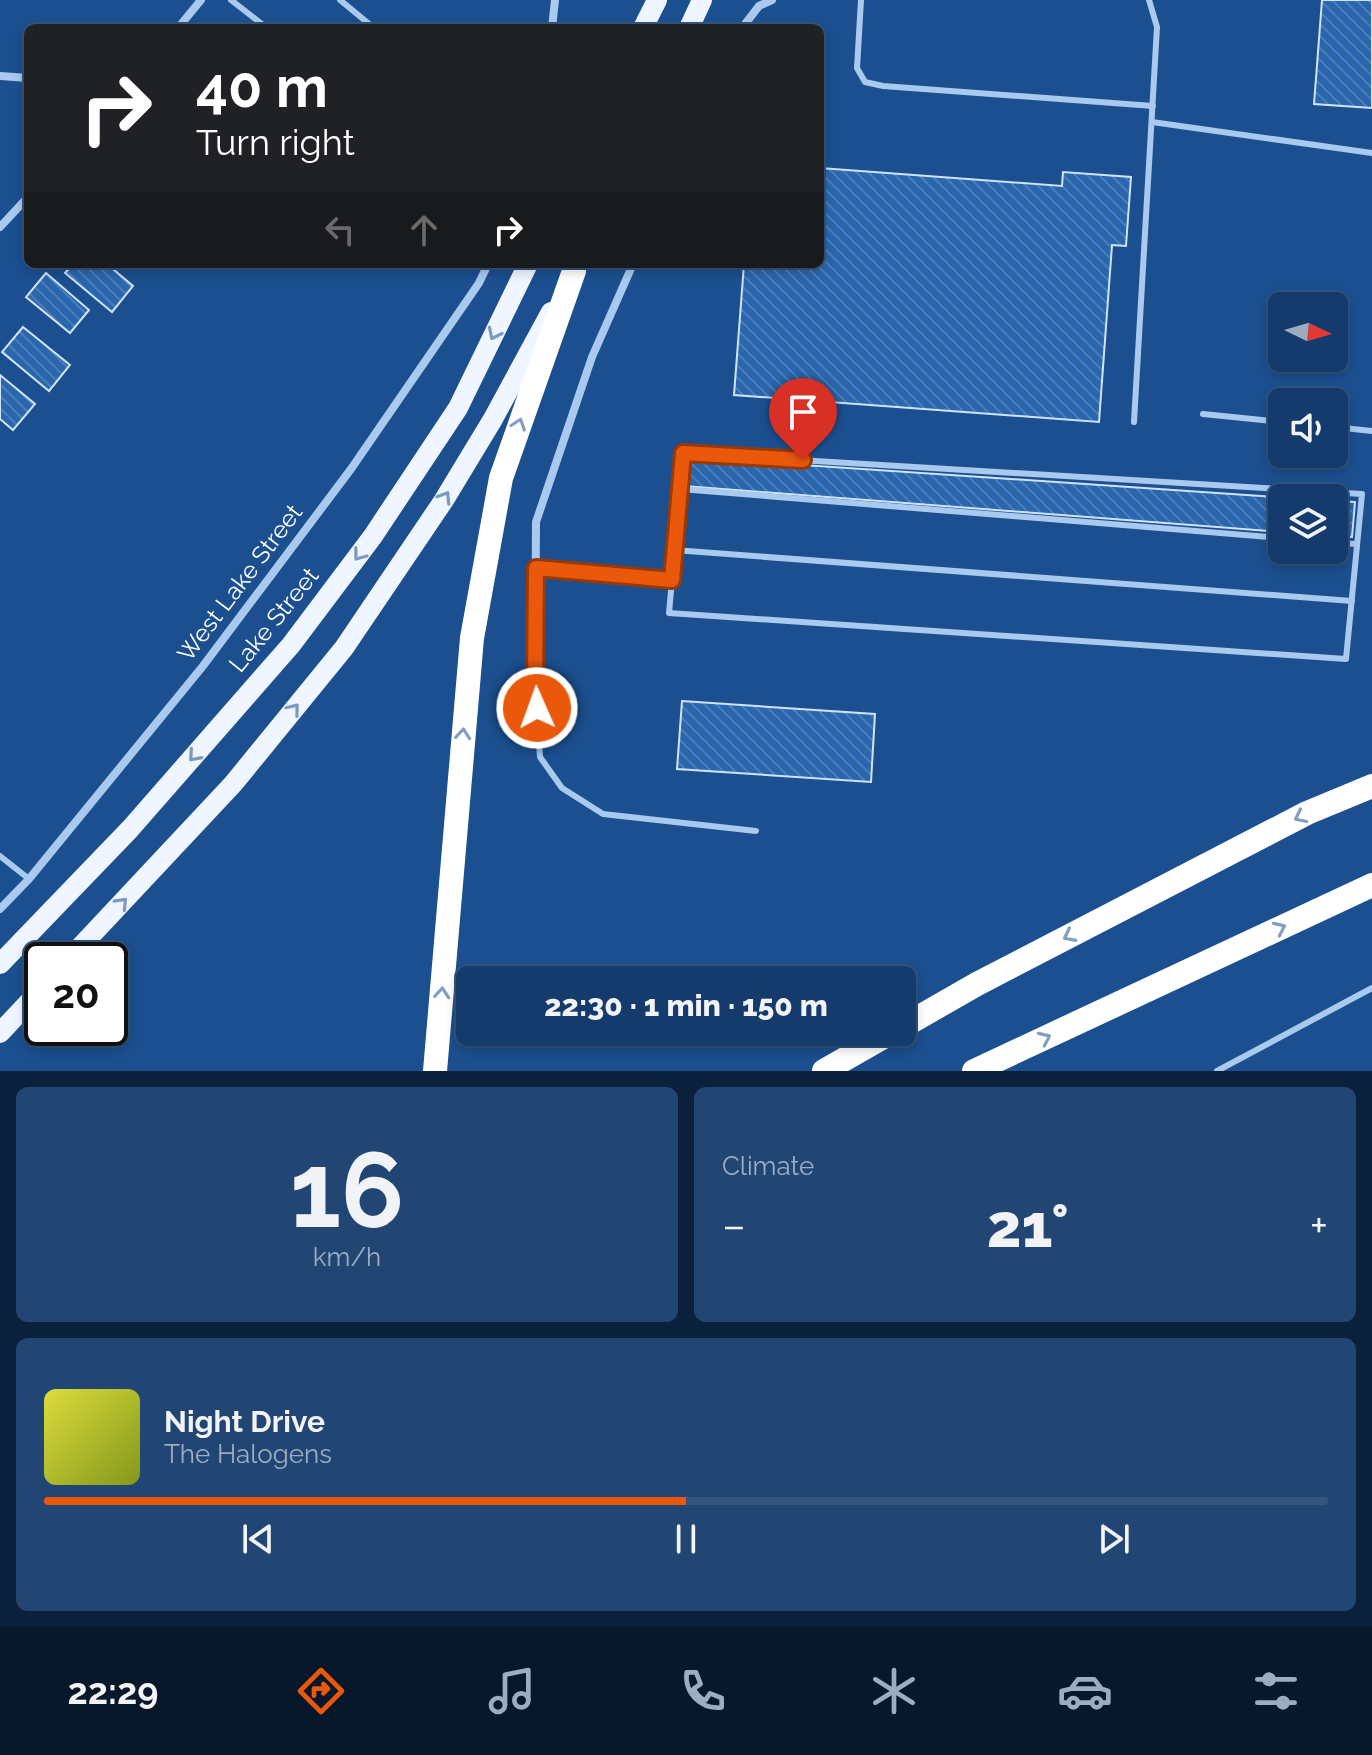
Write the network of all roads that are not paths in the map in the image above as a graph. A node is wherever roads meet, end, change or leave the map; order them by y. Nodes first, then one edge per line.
1 (201, 0) edge
2 (231, 0) edge
3 (340, 0) edge
4 (555, 0) edge
5 (657, 0) edge
6 (702, 0) edge
7 (772, 0) edge
8 (861, 0) edge
9 (1149, 0) edge
10 (181, 24) edge
11 (262, 24) edge
12 (369, 24) edge
13 (552, 24) edge
14 (645, 24) edge
15 (691, 24) edge
16 (745, 24) edge
17 (0, 76) edge
18 (24, 78) edge
19 (1153, 106) junction
20 (1152, 122) junction
21 (1372, 153) edge
22 (24, 201) edge
23 (0, 227) edge
24 (486, 268) edge
25 (526, 268) edge
26 (574, 268) edge
27 (575, 268) edge
28 (631, 268) edge
29 (1203, 414) dead end
30 (1268, 421) edge
31 (1134, 422) dead end
32 (1348, 428) edge
33 (1372, 431) edge
34 (680, 489) junction
35 (1268, 537) edge
36 (1348, 544) edge
37 (1357, 544) junction
38 (674, 550) junction
39 (536, 568) junction
40 (672, 580) junction
41 (1352, 601) junction
42 (535, 683) joint
43 (1372, 786) edge
44 (756, 831) dead end
45 (0, 856) edge
46 (29, 879) junction
47 (1372, 885) edge
48 (0, 909) edge
49 (85, 942) edge
50 (0, 964) edge
51 (1372, 988) edge
52 (24, 1007) edge
53 (916, 1019) edge
54 (0, 1033) edge
55 (868, 1046) edge
56 (435, 1071) edge
57 (824, 1071) edge
58 (974, 1071) edge
59 (1217, 1071) edge

1 - 10 street
2 - 11 lane
3 - 12 lane
4 - 13 street
5 - 14 main road
6 - 15 main road
7 - 16 street
8 - 19 lane
9 - 19 lane
17 - 18 street
19 - 20 lane
20 - 21 lane
20 - 31 lane
22 - 23 street
24 - 46 street, West Lake Street
25 -> 50 main road, Lake Street
49 -> 26 main road
56 -> 27 highway
28 - 39 street
29 - 30 lane
32 - 33 lane
34 - 35 lane
34 - 37 lane
34 - 38 lane
36 - 37 lane
37 - 41 lane
38 - 40 lane
38 - 41 lane
39 - 40 lane
39 - 42 street
40 - 41 lane
42 - 44 lane
43 -> 53 highway
45 - 46 lane
46 - 48 street, West Lake Street
58 -> 47 highway
51 - 59 lane
52 - 54 main road
55 - 57 highway

